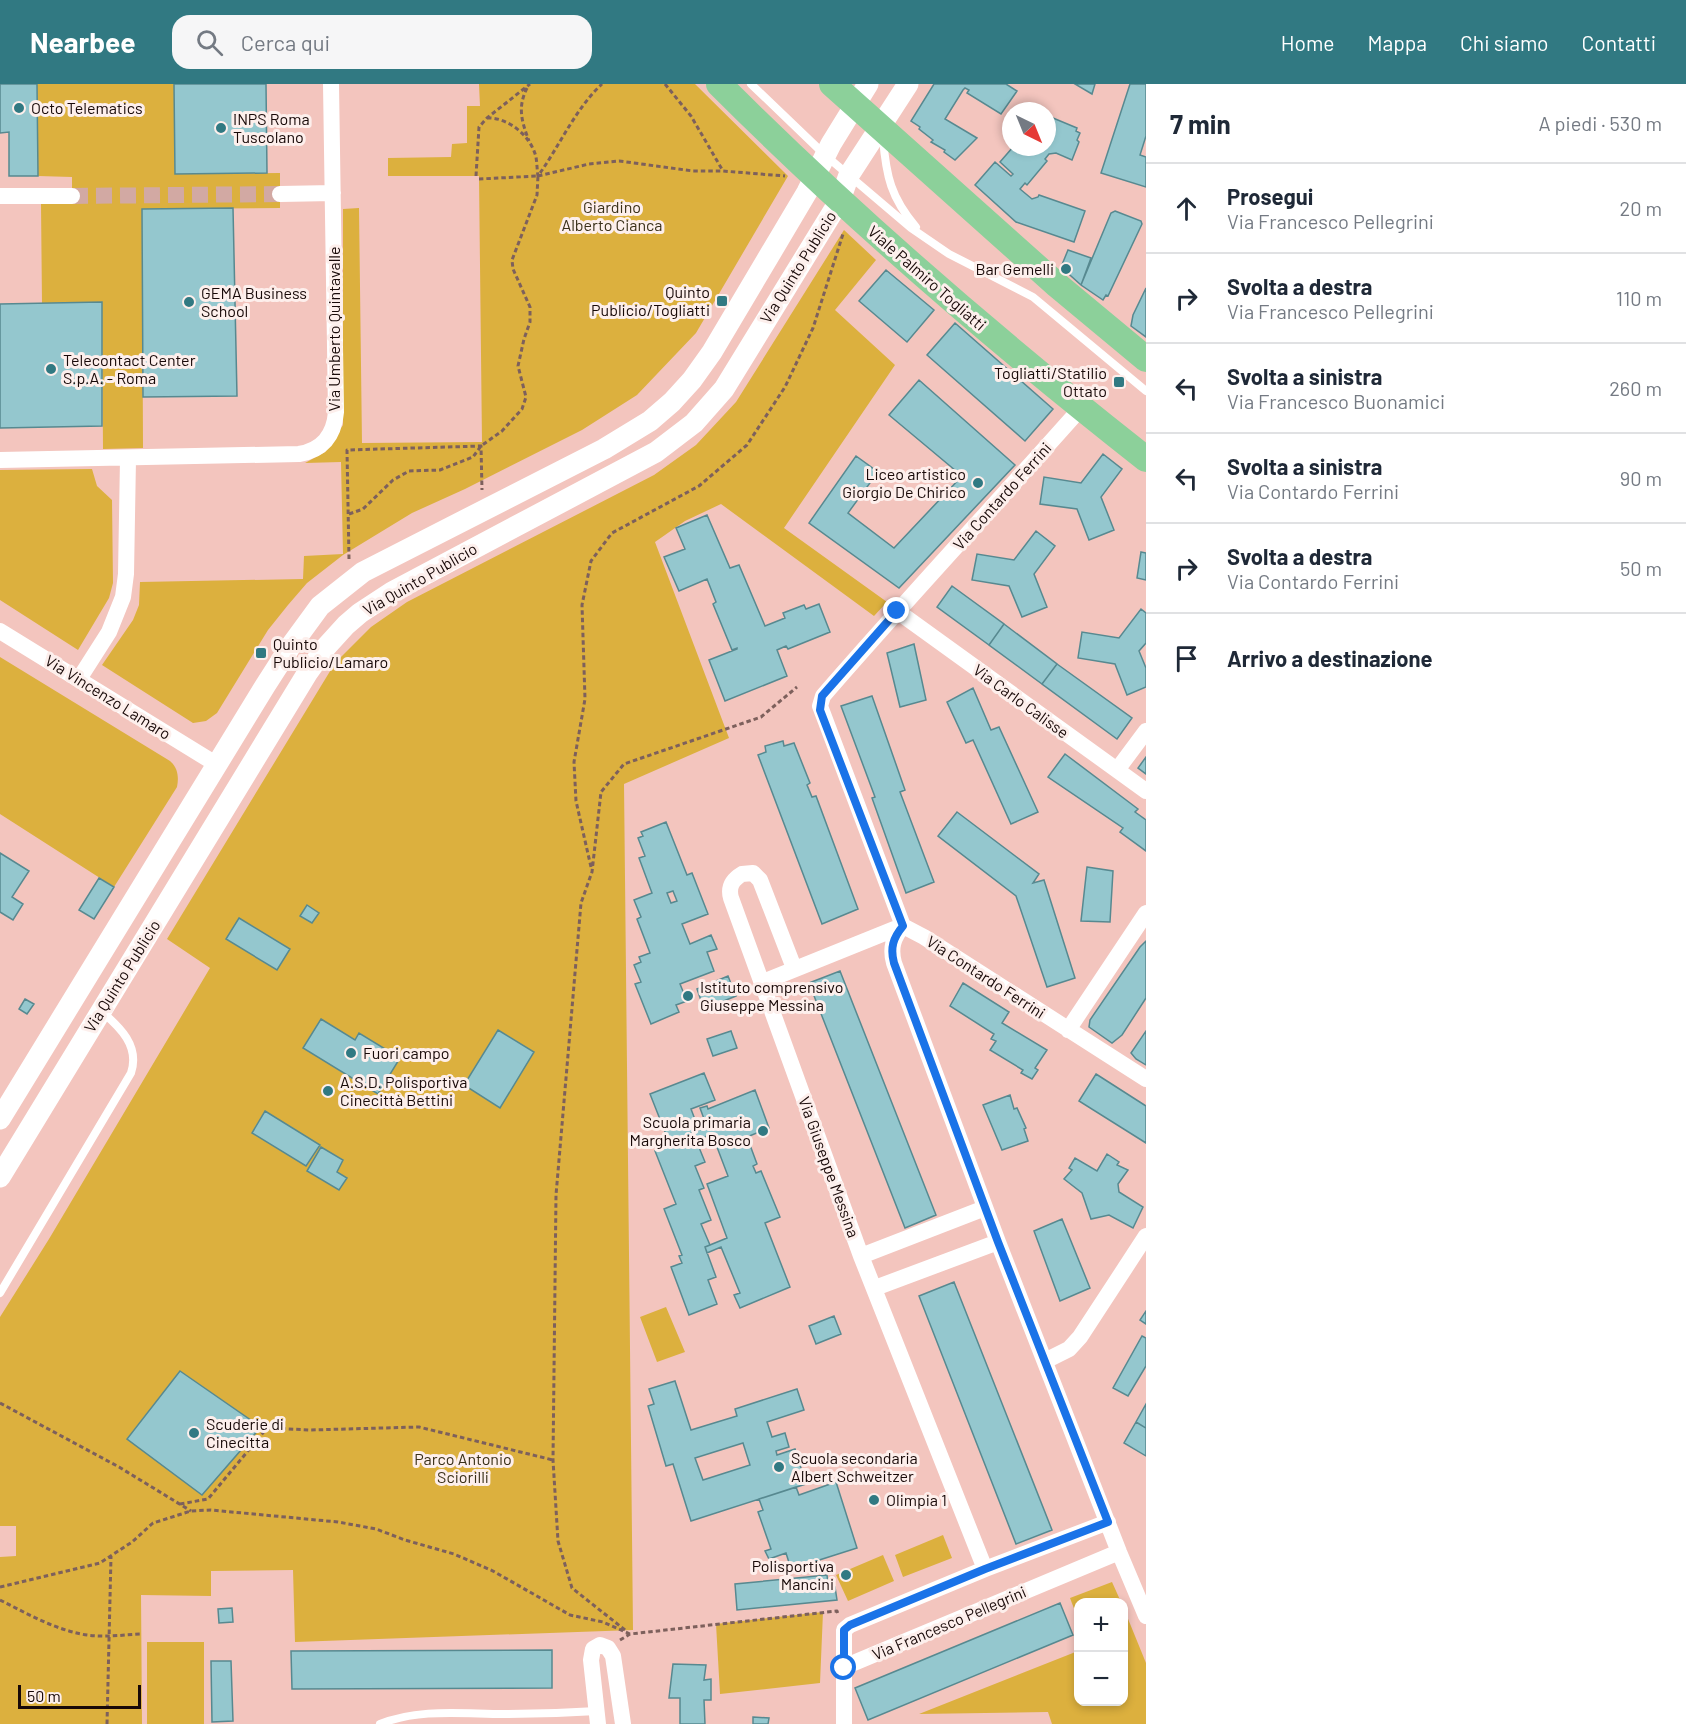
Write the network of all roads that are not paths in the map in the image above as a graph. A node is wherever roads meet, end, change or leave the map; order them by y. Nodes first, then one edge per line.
1 (332, 84) edge
2 (719, 84) edge
3 (751, 84) edge
4 (832, 84) edge
5 (900, 87) edge
6 (862, 94) edge
7 (881, 126) junction
8 (810, 170) junction
9 (849, 175) junction
10 (333, 193) junction
11 (280, 194) tunnel mouth
12 (0, 196) edge
13 (72, 196) tunnel mouth
14 (840, 200) junction
15 (924, 237) junction
16 (1146, 359) edge
17 (1146, 391) edge
18 (1081, 408) junction
19 (128, 459) junction
20 (1146, 459) edge
21 (0, 460) edge
22 (897, 611) junction
23 (0, 631) edge
24 (79, 679) junction
25 (1146, 731) edge
26 (216, 764) junction
27 (1117, 770) junction
28 (1146, 791) edge
29 (233, 794) junction
30 (1146, 913) edge
31 (903, 926) junction
32 (794, 968) junction
33 (763, 982) junction
34 (101, 1010) junction
35 (1068, 1030) junction
36 (1146, 1079) edge
37 (0, 1119) edge
38 (0, 1178) edge
39 (986, 1208) junction
40 (1146, 1236) edge
41 (998, 1242) junction
42 (861, 1256) junction
43 (875, 1288) junction
44 (0, 1293) edge
45 (1046, 1361) junction
46 (1108, 1522) junction
47 (1119, 1552) junction
48 (985, 1569) junction
49 (1146, 1616) edge
50 (844, 1668) junction
51 (622, 1717) edge
52 (597, 1718) edge
53 (380, 1724) edge
54 (844, 1724) edge

1 - 10 street, Via Umberto Quintavalle
2 - 8 main road, Viale Palmiro Togliatti
3 - 8 lane, Viale Palmiro Togliatti
4 - 6 main road
5 - 7 street, Via Quinto Publicio
6 - 7 main road
6 - 8 street, Via Quinto Publicio
7 - 9 street, Via Quinto Publicio
7 - 15 lane
7 - 16 main road
8 - 9 lane
8 - 14 main road, Viale Palmiro Togliatti
8 - 26 street, Via Quinto Publicio
9 - 14 street, Via Quinto Publicio
9 - 15 lane
10 - 11 street
10 - 19 street, Via Umberto Quintavalle
12 - 13 street
14 - 18 main road, Viale Palmiro Togliatti
14 - 29 street, Via Quinto Publicio
15 - 17 lane
18 - 20 main road, Viale Palmiro Togliatti
18 - 22 street, Via Contardo Ferrini
19 - 21 street, Via Umberto Quintavalle
19 - 24 street
22 - 27 street, Via Carlo Calisse
22 - 31 street, Via Contardo Ferrini
23 - 24 street, Via Vincenzo Lamaro
24 - 26 street, Via Vincenzo Lamaro
25 - 27 street
26 - 29 street
26 - 37 street, Via Quinto Publicio
27 - 28 street, Via Carlo Calisse
29 - 34 street, Via Quinto Publicio
30 - 35 street
31 - 32 street
31 - 35 street, Via Contardo Ferrini
31 - 39 street
32 - 33 street
32 - 33 street, Via Giuseppe Messina
33 - 42 street, Via Giuseppe Messina
34 - 38 street, Via Quinto Publicio
34 - 44 lane
35 - 36 street, Via Contardo Ferrini
39 - 41 street
39 - 42 street
40 - 45 street
41 - 43 street
41 - 45 street
42 - 43 street, Via Giuseppe Messina
43 - 48 street, Via Giuseppe Messina
45 - 46 street
46 - 47 street
46 - 48 street, Via Francesco Pellegrini
47 - 49 street
47 - 50 street, Via Francesco Pellegrini
48 - 50 street, Via Francesco Pellegrini
50 - 54 street
51 - 52 street
51 - 52 street
52 - 53 lane

